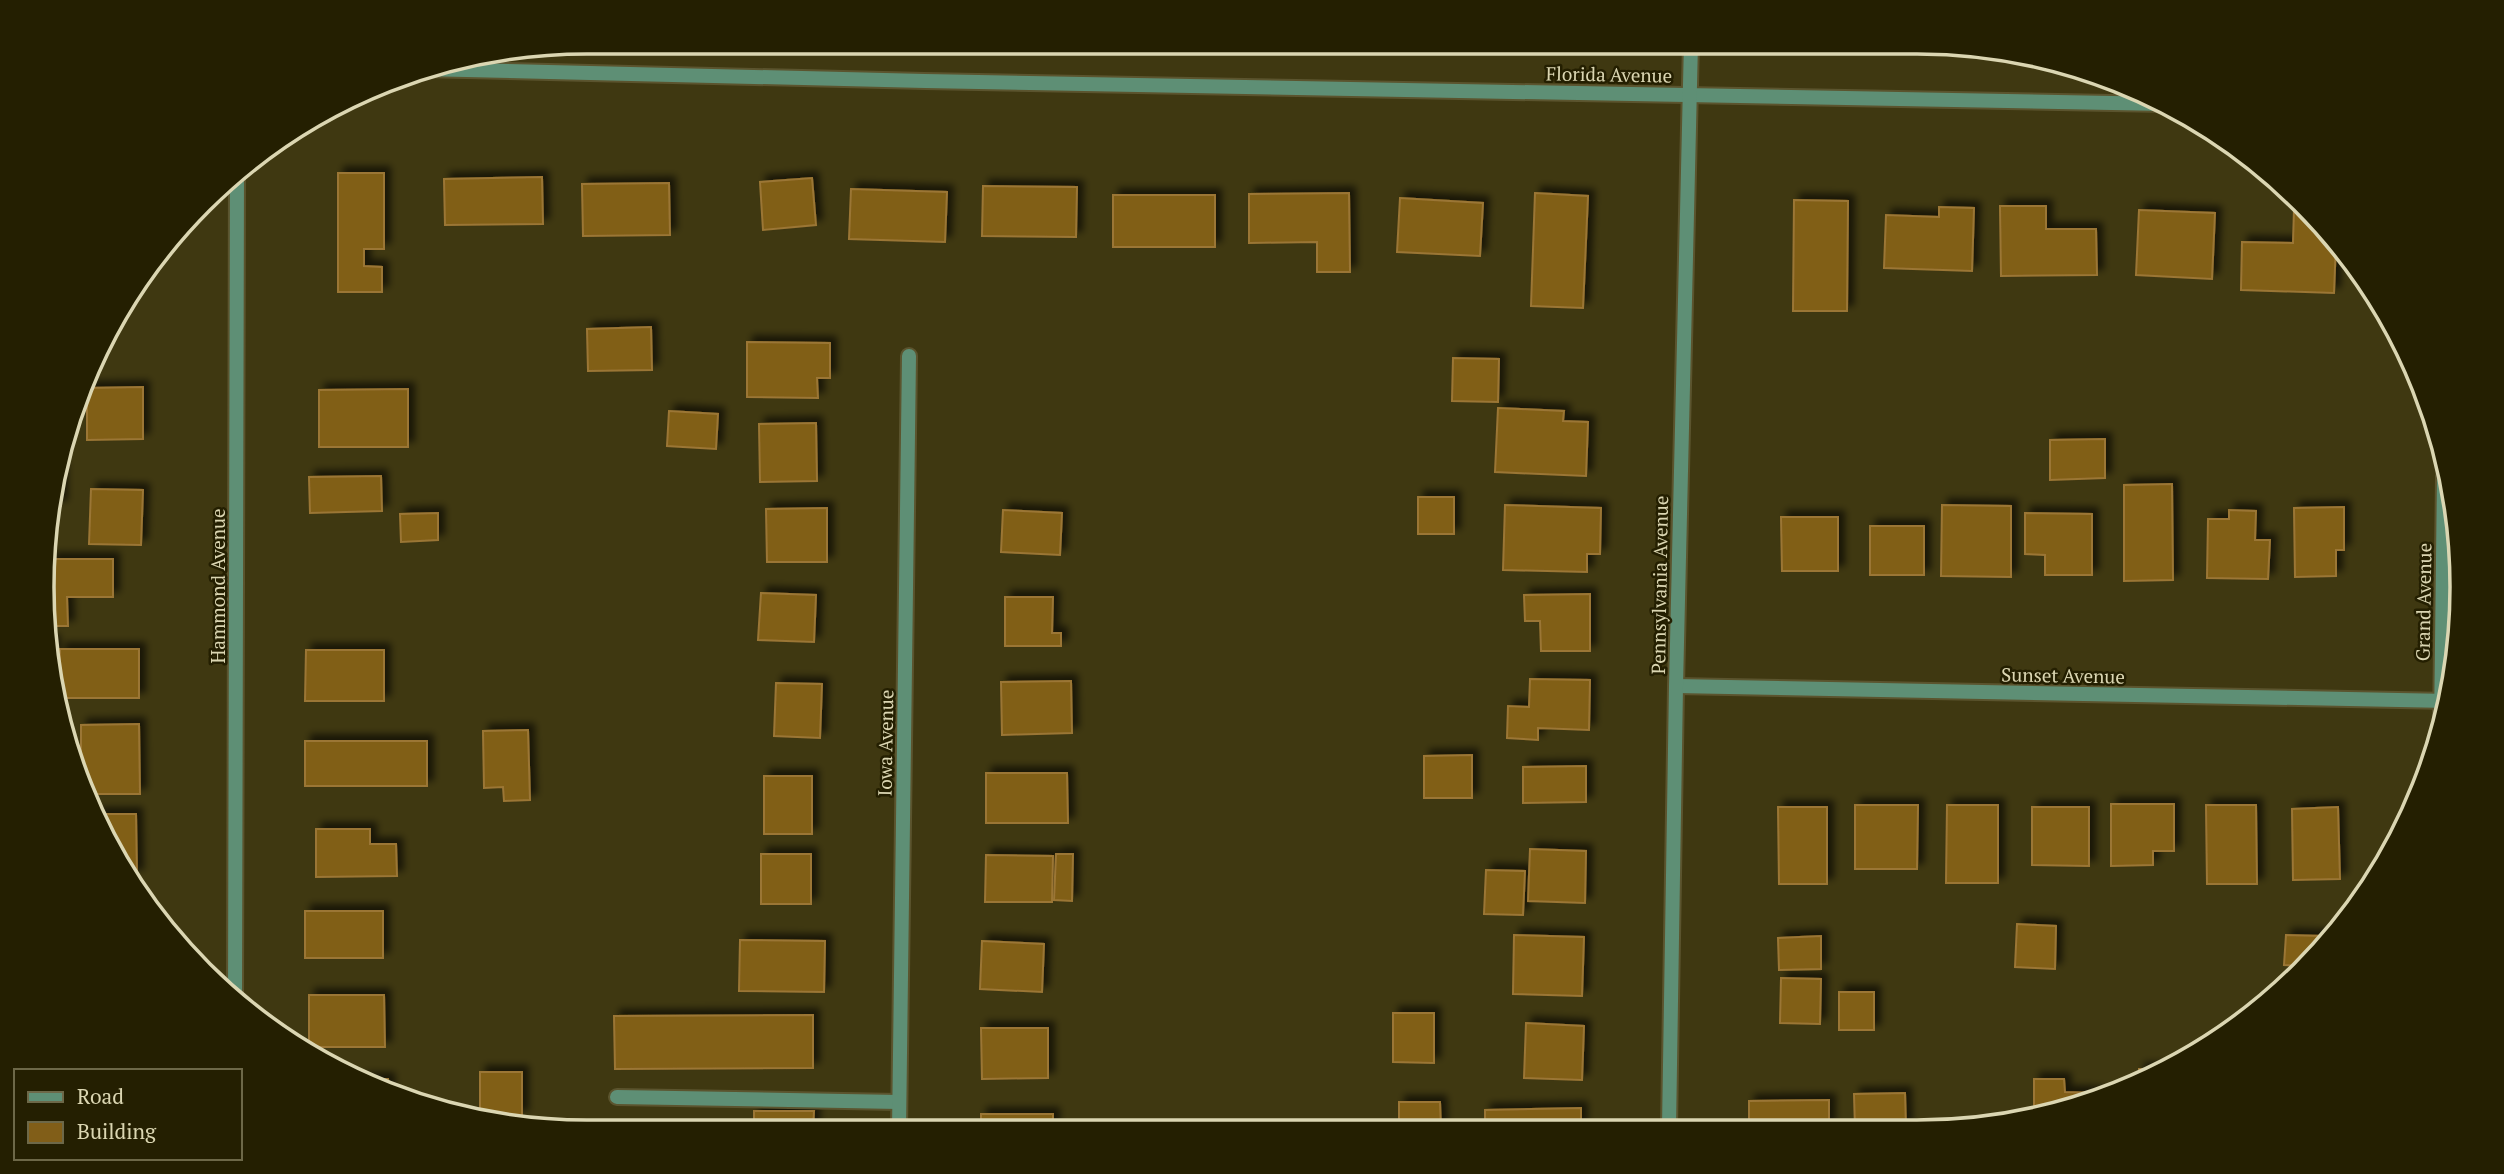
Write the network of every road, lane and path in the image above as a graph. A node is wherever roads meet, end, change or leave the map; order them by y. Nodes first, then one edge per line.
1 (1691, 54) edge
2 (459, 70) edge
3 (1690, 95) junction
4 (2141, 104) edge
5 (237, 185) edge
6 (909, 356) dead end
7 (2444, 511) edge
8 (2445, 658) edge
9 (1676, 686) junction
10 (2438, 701) edge
11 (234, 986) edge
12 (617, 1097) dead end
13 (899, 1102) junction
14 (899, 1120) edge
15 (1669, 1120) edge

1 - 3 street, Pennsylvania Avenue
2 - 3 street, Florida Avenue
3 - 4 street, Florida Avenue
3 - 9 street, Pennsylvania Avenue
5 - 11 street, Hammond Avenue
6 - 13 street, Iowa Avenue
7 - 8 street, Grand Avenue
9 - 10 street, Sunset Avenue
9 - 15 street, Pennsylvania Avenue
12 - 13 street
13 - 14 street, Iowa Avenue

